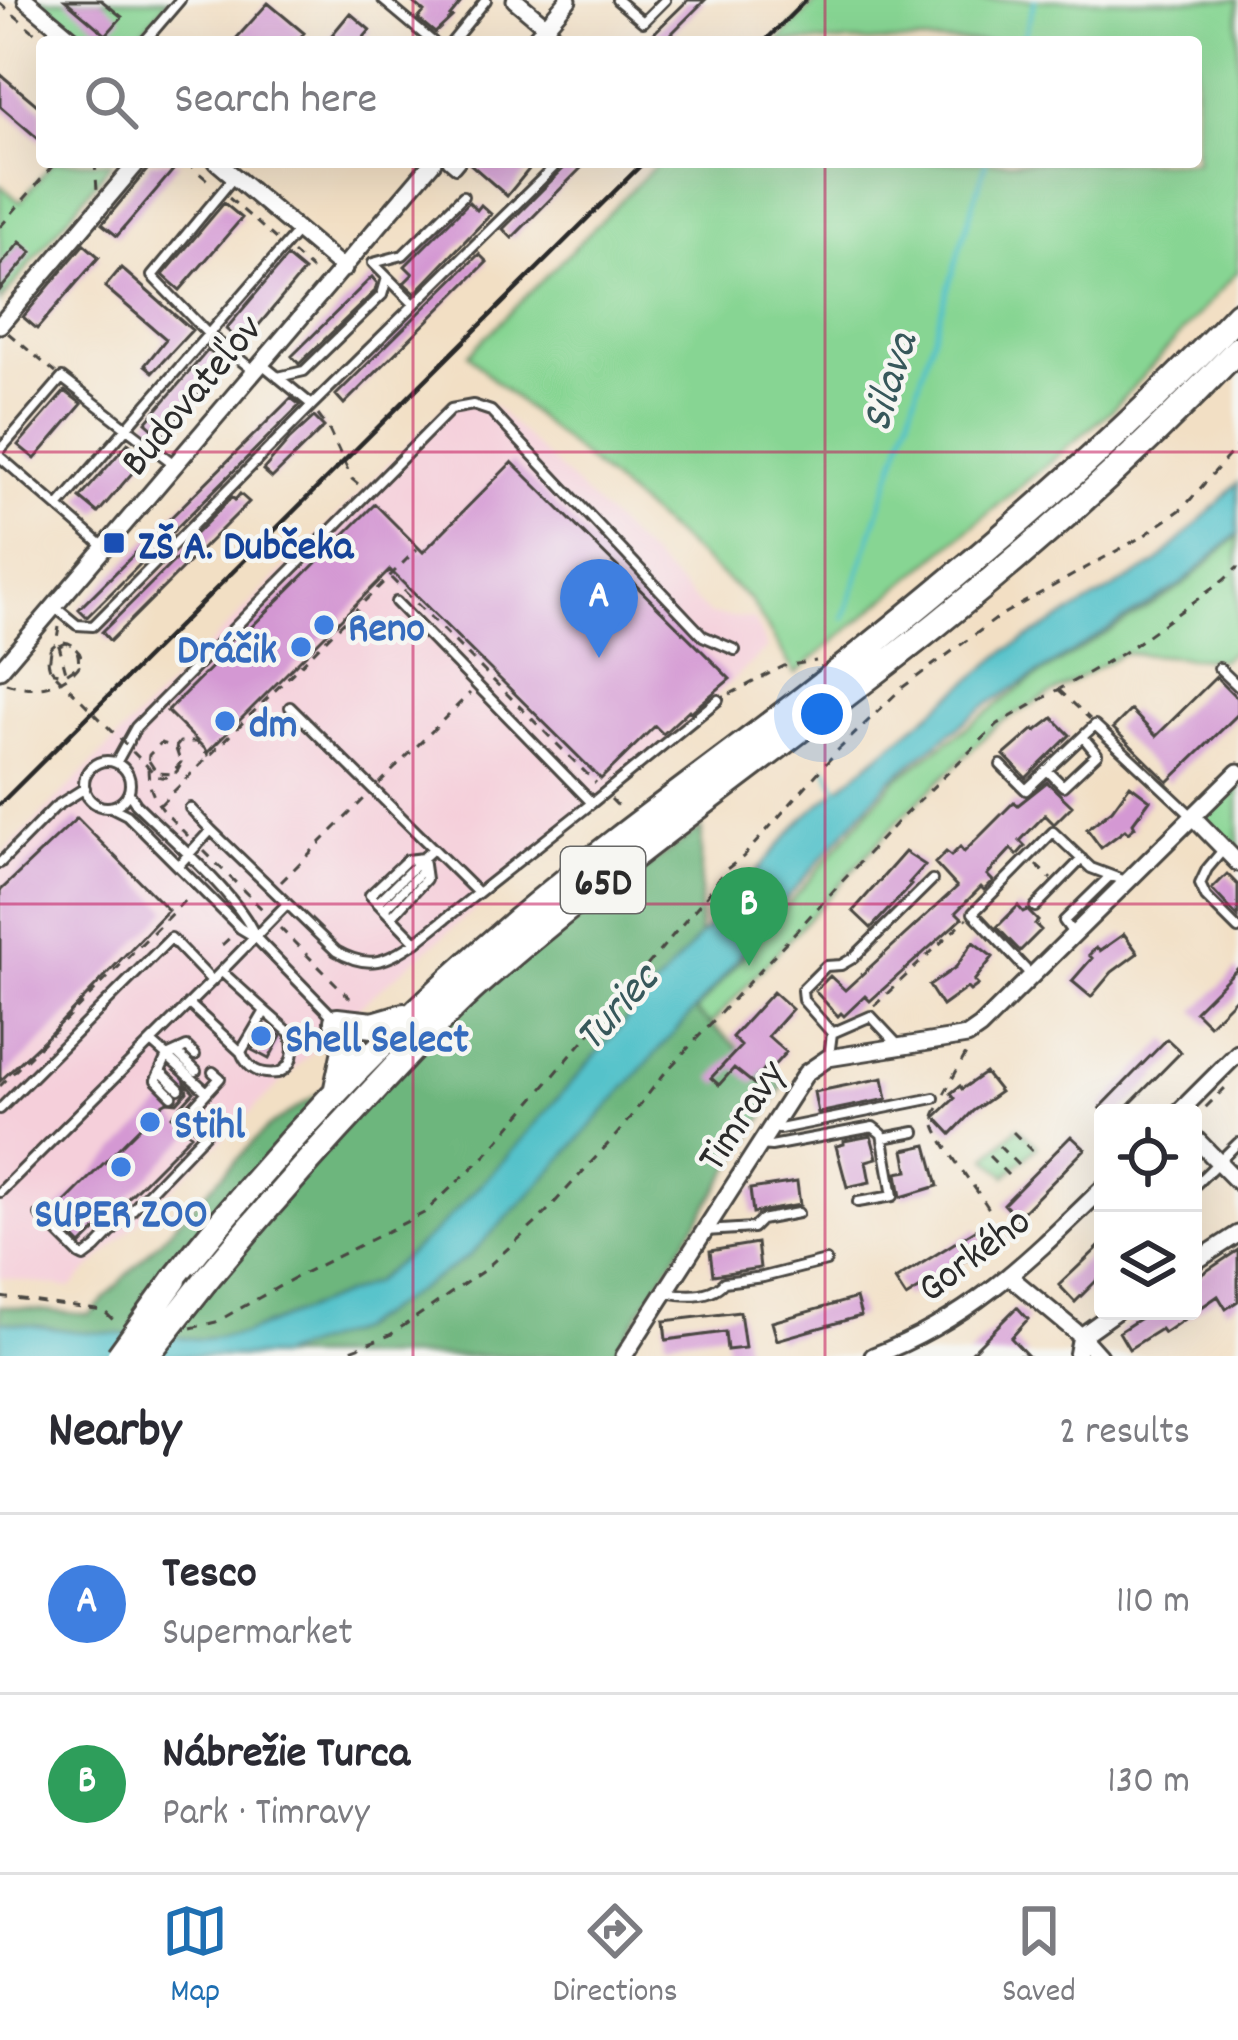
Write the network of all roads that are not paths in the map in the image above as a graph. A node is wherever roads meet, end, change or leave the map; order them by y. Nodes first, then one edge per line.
1 (26, 0) edge
2 (180, 0) edge
3 (383, 0) edge
4 (486, 0) edge
5 (515, 0) edge
6 (568, 0) edge
7 (617, 0) edge
8 (636, 0) edge
9 (665, 0) edge
10 (628, 10) junction
11 (546, 26) junction
12 (69, 36) edge
13 (149, 36) edge
14 (426, 36) edge
15 (457, 36) edge
16 (537, 36) edge
17 (558, 36) edge
18 (134, 168) edge
19 (224, 168) edge
20 (427, 168) edge
21 (553, 168) dead end
22 (234, 177) junction
23 (463, 196) dead end
24 (298, 231) junction
25 (358, 251) junction
26 (373, 263) junction
27 (344, 269) junction
28 (387, 277) junction
29 (414, 304) junction
30 (1238, 314) edge
31 (0, 326) edge
32 (209, 335) junction
33 (1238, 349) edge
34 (257, 367) junction
35 (278, 377) junction
36 (312, 405) junction
37 (129, 427) junction
38 (0, 454) edge
39 (175, 465) junction
40 (58, 507) junction
41 (105, 547) junction
42 (396, 602) dead end
43 (59, 611) junction
44 (735, 650) dead end
45 (1220, 668) dead end
46 (2, 676) edge
47 (1238, 686) edge
48 (718, 700) road end
49 (290, 707) dead end
50 (1083, 737) junction
51 (116, 763) junction
52 (1001, 765) dead end
53 (1047, 770) junction
54 (1238, 772) edge
55 (85, 788) junction
56 (129, 793) junction
57 (592, 803) junction
58 (111, 807) junction
59 (190, 808) dead end
60 (1193, 817) junction
61 (211, 830) junction
62 (433, 849) junction
63 (1224, 849) junction
64 (188, 855) junction
65 (424, 858) junction
66 (1082, 860) junction
67 (1238, 862) edge
68 (0, 863) edge
69 (178, 866) junction
70 (1109, 877) junction
71 (932, 880) dead end
72 (1127, 882) junction
73 (478, 893) junction
74 (287, 904) junction
75 (1035, 907) dead end
76 (385, 909) junction
77 (1238, 928) edge
78 (1074, 935) junction
79 (255, 937) junction
80 (416, 941) junction
81 (222, 972) junction
82 (1032, 976) junction
83 (212, 981) junction
84 (189, 1004) junction
85 (265, 1011) junction
86 (412, 1016) junction
87 (337, 1021) junction
88 (832, 1033) junction
89 (151, 1042) junction
90 (900, 1047) junction
91 (242, 1052) junction
92 (1238, 1053) edge
93 (171, 1054) junction
94 (196, 1055) dead end
95 (364, 1055) junction
96 (404, 1058) junction
97 (829, 1058) junction
98 (196, 1071) dead end
99 (176, 1092) dead end
100 (934, 1098) dead end
101 (348, 1100) junction
102 (1187, 1104) edge
103 (0, 1109) edge
104 (770, 1127) junction
105 (915, 1132) dead end
106 (883, 1138) junction
107 (1238, 1143) edge
108 (759, 1144) junction
109 (1202, 1145) edge
110 (1219, 1162) junction
111 (1202, 1178) edge
112 (1238, 1182) edge
113 (0, 1192) edge
114 (1094, 1196) edge
115 (858, 1202) dead end
116 (798, 1214) dead end
117 (40, 1215) dead end
118 (704, 1231) junction
119 (1238, 1234) edge
120 (1202, 1257) edge
121 (826, 1261) dead end
122 (1010, 1277) junction
123 (664, 1292) junction
124 (1103, 1320) edge
125 (1081, 1336) junction
126 (909, 1349) edge
127 (118, 1356) edge
128 (146, 1356) edge
129 (624, 1356) edge
130 (872, 1356) edge
131 (1077, 1356) edge
132 (1099, 1356) edge

1 - 12 street
2 - 13 lane
3 - 14 lane
4 - 15 lane
5 - 11 street
6 - 11 street
7 - 10 lane
8 - 10 lane
9 - 10 lane
11 - 16 street
11 - 17 lane
18 - 31 street
19 - 22 street
20 - 25 street, Budovateľov
21 - 29 lane
22 - 24 street
22 - 32 lane
23 - 26 lane
24 - 27 street
24 - 32 lane
25 - 26 lane
25 - 27 street, Budovateľov
26 - 28 lane
27 - 34 street, Budovateľov
28 - 29 lane
28 - 35 lane
29 - 36 lane
30 - 86 main road, 65D
32 - 34 lane
32 - 37 lane
33 - 96 main road, 65D
34 - 35 lane
34 - 39 street, Budovateľov
35 - 36 lane
36 - 43 lane
37 - 38 lane
37 - 39 lane
37 - 40 lane
38 - 40 lane
39 - 41 street, Budovateľov
40 - 41 lane
41 - 43 street, Budovateľov
42 - 57 lane
43 - 46 street, Budovateľov
44 - 51 lane
45 - 47 lane
48 - 57 lane
49 - 62 lane
50 - 53 lane
50 - 53 lane
50 - 60 lane
51 - 55 lane
51 - 56 lane
52 - 53 lane
54 - 60 street
55 - 58 lane
55 - 68 lane
56 - 58 lane
56 - 64 lane
57 - 73 lane
58 - 69 lane
59 - 61 lane
60 - 63 street
60 - 72 street
61 - 64 lane
61 - 74 lane
62 - 65 lane
62 - 73 lane
63 - 67 street
63 - 77 lane
64 - 69 lane
64 - 79 lane
65 - 76 lane
65 - 76 lane
66 - 70 lane
66 - 75 lane
66 - 82 lane
69 - 79 lane
70 - 72 lane
70 - 78 lane
71 - 88 lane
72 - 78 street
73 - 80 lane
74 - 79 lane
74 - 80 lane
76 - 80 lane
78 - 82 street
79 - 81 lane
79 - 87 lane
81 - 83 lane
81 - 85 lane
82 - 90 street, Timravy
83 - 84 lane
83 - 103 lane
84 - 89 lane
84 - 91 lane
85 - 91 lane
85 - 91 lane
86 - 87 main road
86 - 95 main road, 65D
87 - 95 lane
87 - 101 main road
88 - 90 lane
88 - 97 lane
89 - 93 lane
89 - 113 lane
90 - 97 street, Timravy
92 - 102 street
93 - 94 lane
93 - 98 lane
93 - 99 lane
93 - 117 lane
95 - 96 lane
95 - 101 main road, 65D
96 - 101 main road, 65D
97 - 104 street, Timravy
100 - 104 lane
101 - 127 main road, 65D, bridge
101 - 128 main road, 65D, bridge
104 - 108 street, Timravy
105 - 106 lane
106 - 108 lane
106 - 115 lane
107 - 110 lane
108 - 118 street, Timravy
109 - 110 street
110 - 111 lane
110 - 112 street
114 - 122 street, Gorkého
116 - 118 lane
118 - 123 street, Timravy
119 - 120 street
121 - 123 lane
122 - 125 street
122 - 126 street, Gorkého
123 - 129 street, Timravy
124 - 125 street
125 - 131 street
125 - 132 street
126 - 130 street, Gorkého

